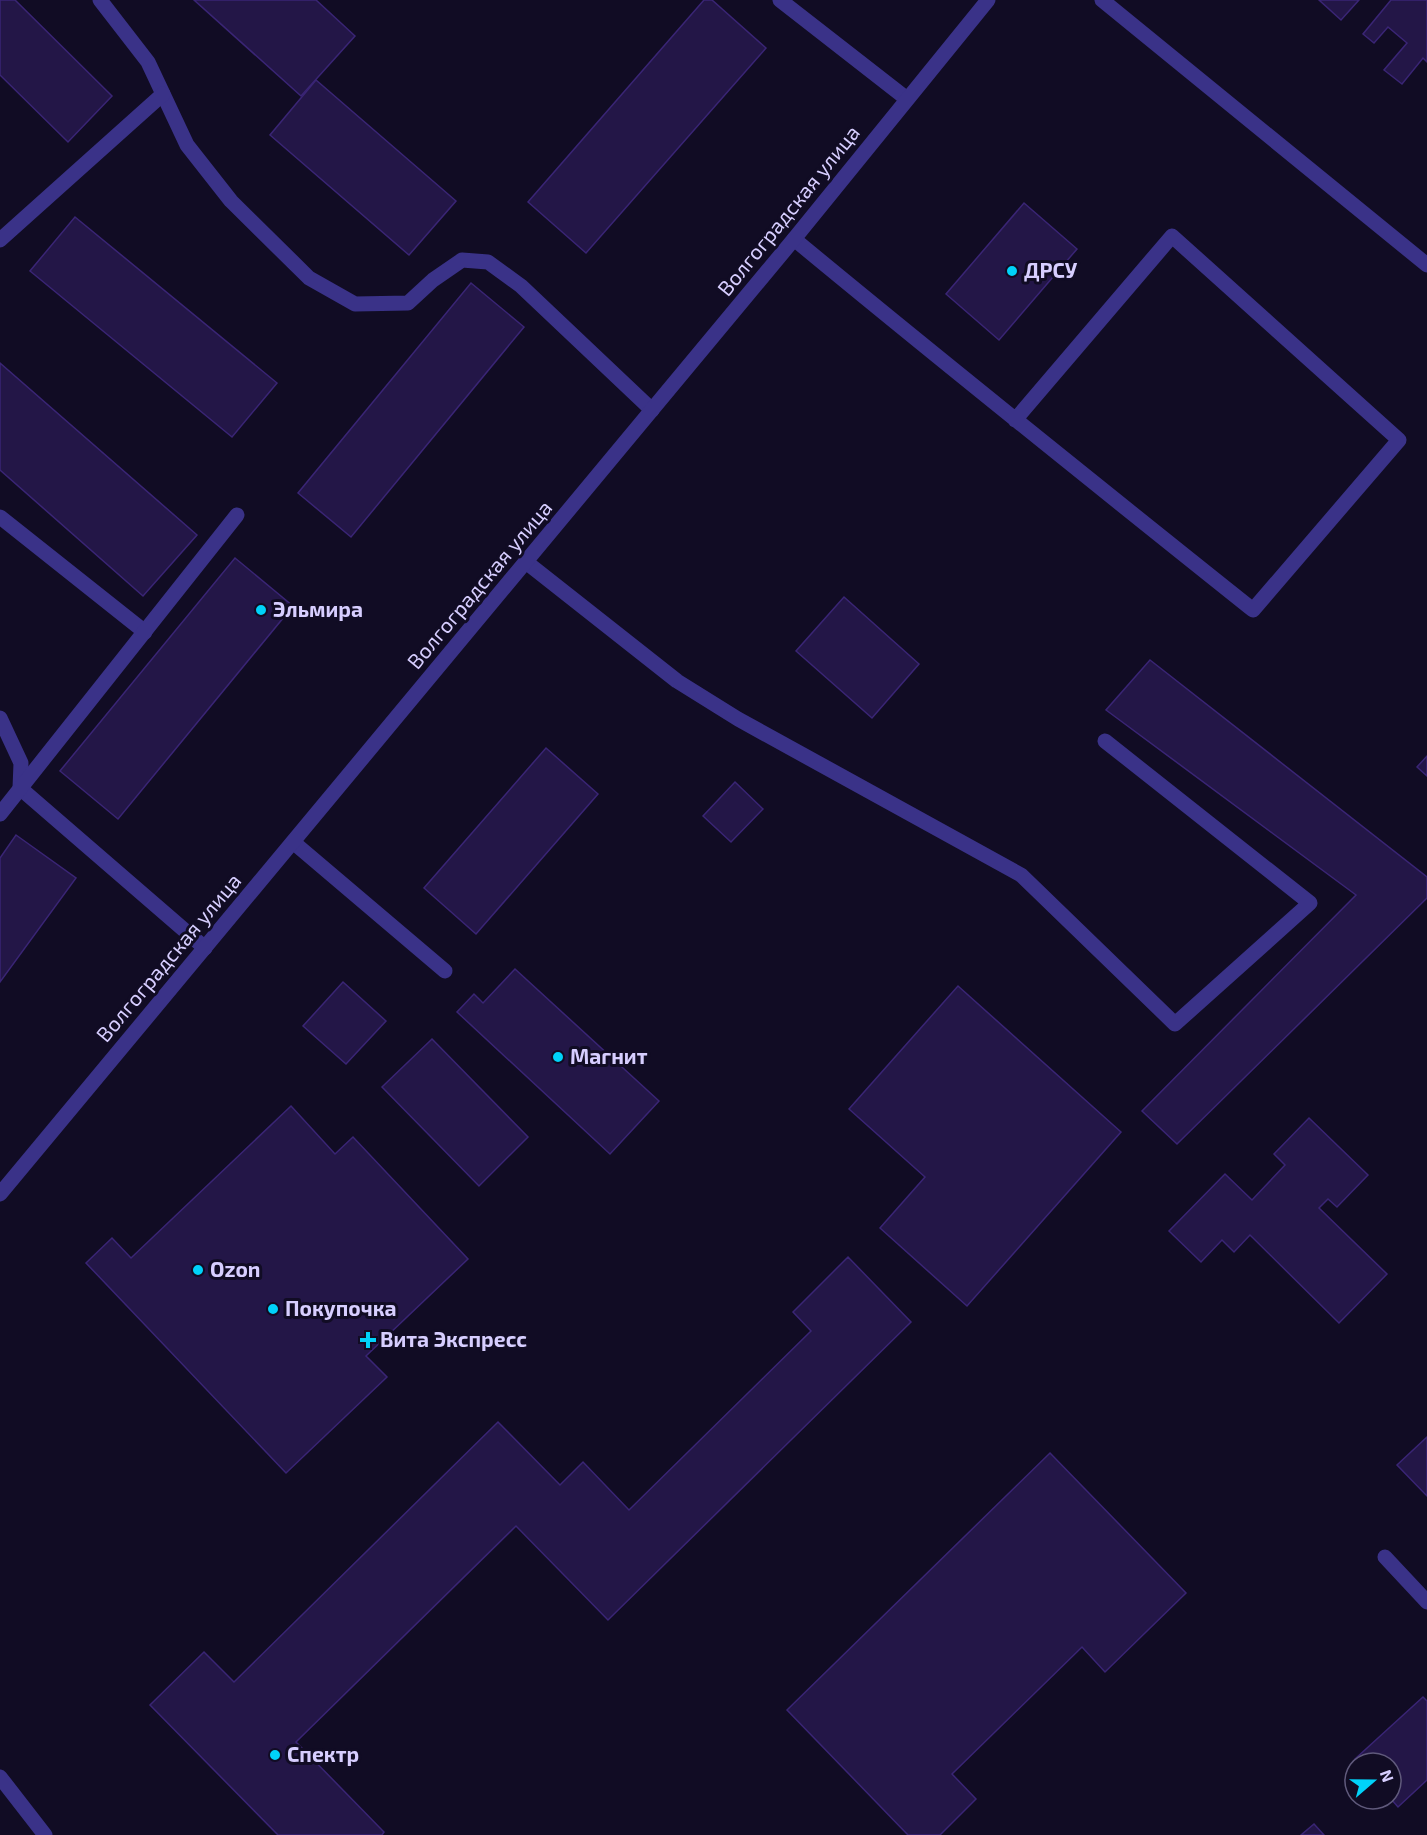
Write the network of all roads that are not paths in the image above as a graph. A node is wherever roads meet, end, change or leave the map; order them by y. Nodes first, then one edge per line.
1 (100, 0) edge
2 (780, 0) edge
3 (988, 0) edge
4 (1101, 0) edge
5 (163, 94) junction
6 (907, 99) junction
7 (0, 240) edge
8 (794, 240) junction
9 (1427, 265) edge
10 (652, 410) junction
11 (1015, 420) junction
12 (237, 515) dead end
13 (0, 517) edge
14 (526, 562) junction
15 (145, 632) junction
16 (0, 718) edge
17 (1105, 741) dead end
18 (20, 788) junction
19 (0, 814) edge
20 (293, 842) junction
21 (204, 948) junction
22 (445, 971) dead end
23 (2, 1187) edge
24 (1385, 1557) dead end
25 (1427, 1602) edge
26 (0, 1777) edge
27 (45, 1835) edge

1 - 5 street
2 - 6 street
3 - 6 street, Волгоградская улица
4 - 9 street
5 - 7 street
5 - 10 street
6 - 8 street, Волгоградская улица
8 - 10 street, Волгоградская улица
8 - 11 street
10 - 14 street, Волгоградская улица
11 - 11 street
12 - 15 street
13 - 15 street
14 - 17 street
14 - 20 street, Волгоградская улица
15 - 18 street
16 - 18 street
18 - 19 street
18 - 21 street
20 - 21 street, Волгоградская улица
20 - 22 street
21 - 23 street, Волгоградская улица
24 - 25 street
26 - 27 street

